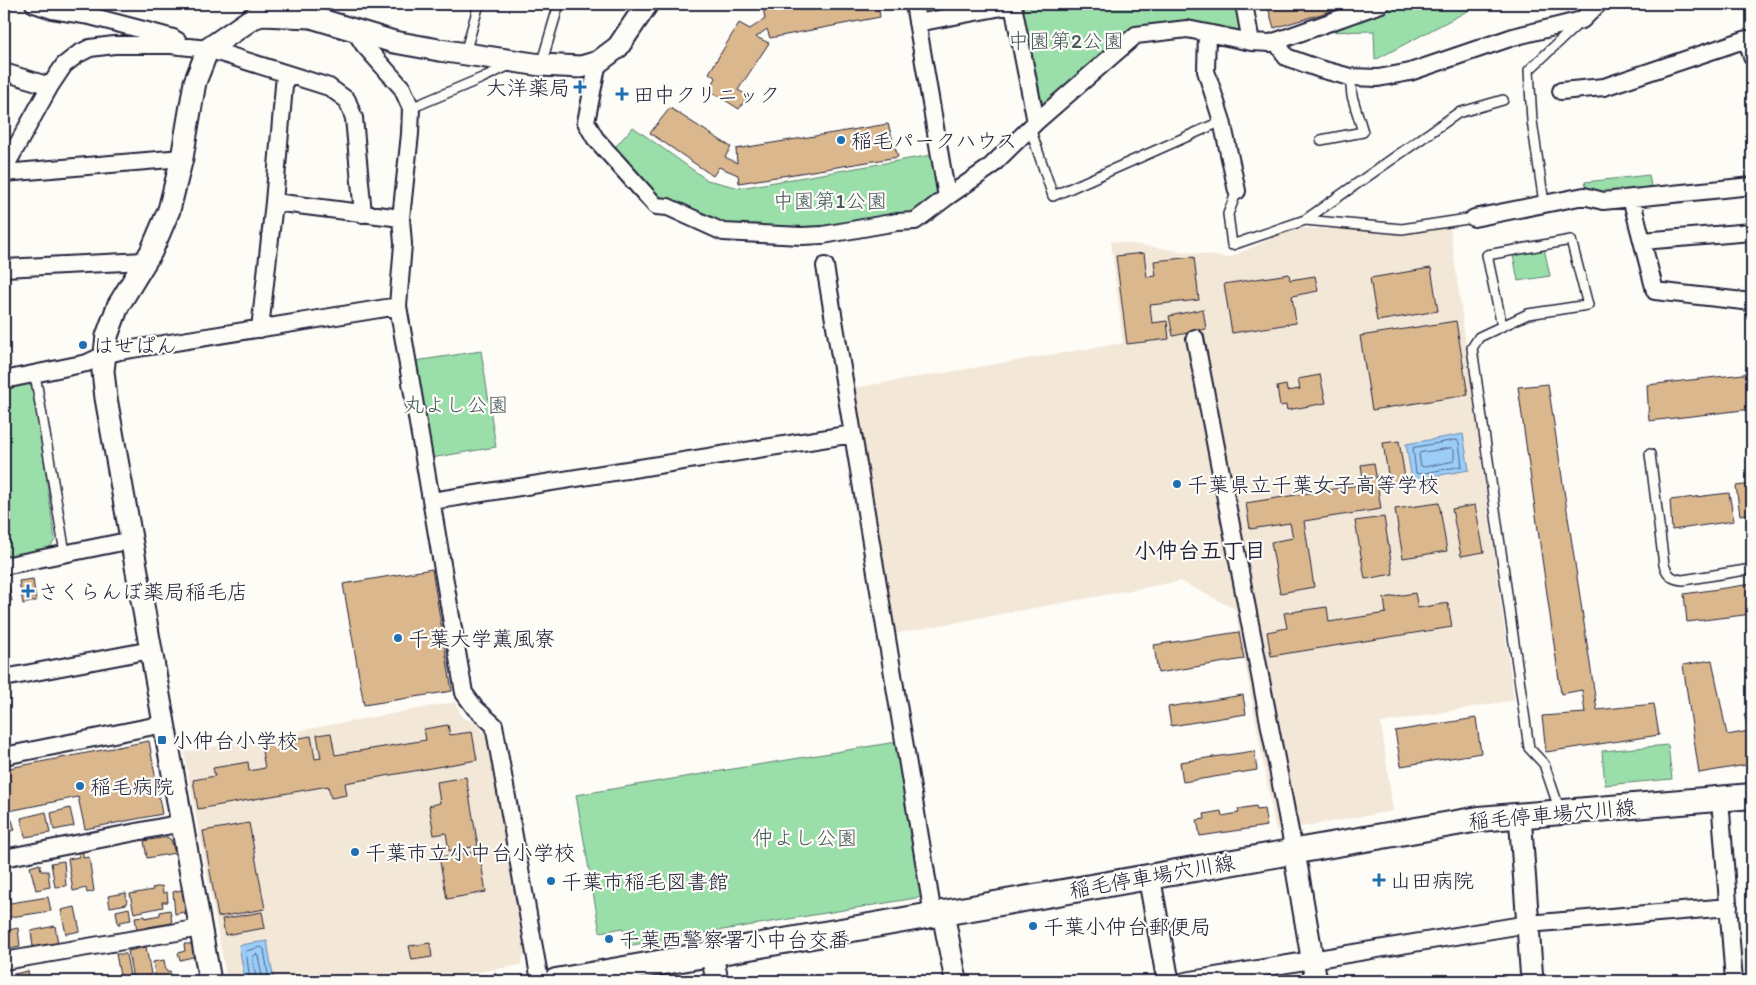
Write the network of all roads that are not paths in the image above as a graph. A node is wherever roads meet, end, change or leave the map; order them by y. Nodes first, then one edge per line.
1 (34, 4) edge
2 (479, 4) edge
3 (559, 4) edge
4 (647, 4) edge
5 (914, 4) edge
6 (1244, 4) edge
7 (1381, 4) edge
8 (1598, 4) edge
9 (260, 9) edge
10 (1582, 20) junction
11 (917, 23) junction
12 (355, 30) junction
13 (1207, 33) junction
14 (1276, 41) junction
15 (1251, 42) junction
16 (186, 47) junction
17 (208, 49) junction
18 (465, 53) junction
19 (1752, 57) edge
20 (517, 61) junction
21 (598, 62) junction
22 (541, 65) junction
23 (4, 72) edge
24 (285, 74) junction
25 (1350, 77) junction
26 (50, 86) junction
27 (1561, 92) dead end
28 (1502, 100) dead end
29 (411, 108) junction
30 (1222, 121) junction
31 (1033, 125) junction
32 (1321, 140) dead end
33 (182, 158) junction
34 (4, 169) edge
35 (4, 173) edge
36 (1752, 186) edge
37 (1237, 191) joint
38 (947, 197) junction
39 (1631, 198) junction
40 (274, 202) junction
41 (1544, 203) junction
42 (363, 214) junction
43 (400, 218) junction
44 (1474, 218) joint
45 (1305, 220) junction
46 (1752, 232) edge
47 (1642, 241) junction
48 (145, 260) junction
49 (825, 266) dead end
50 (4, 268) edge
51 (1752, 302) edge
52 (398, 306) junction
53 (1502, 326) junction
54 (260, 329) junction
55 (1195, 338) dead end
56 (104, 355) junction
57 (35, 374) junction
58 (4, 380) edge
59 (853, 434) junction
60 (1650, 454) dead end
61 (432, 501) junction
62 (132, 540) junction
63 (65, 553) junction
64 (4, 566) edge
65 (1752, 569) edge
66 (151, 650) junction
67 (4, 678) edge
68 (164, 724) junction
69 (4, 756) edge
70 (1752, 796) edge
71 (1720, 799) junction
72 (1560, 812) junction
73 (1520, 816) junction
74 (182, 823) junction
75 (1294, 852) junction
76 (4, 858) edge
77 (1149, 876) junction
78 (1729, 907) junction
79 (938, 914) junction
80 (1528, 924) junction
81 (201, 928) junction
82 (712, 954) junction
83 (1312, 959) junction
84 (4, 961) edge
85 (210, 981) edge
86 (540, 981) edge
87 (556, 981) edge
88 (717, 981) edge
89 (956, 981) edge
90 (1168, 981) edge
91 (1185, 981) edge
92 (1316, 981) edge
93 (1532, 981) edge
94 (1734, 981) edge

1 - 16 street
2 - 18 lane
3 - 22 lane
4 - 21 street
5 - 11 street
6 - 15 street
7 - 14 street
8 - 10 street
9 - 12 street
9 - 17 street
10 - 25 street
10 - 41 lane
11 - 31 street
11 - 38 street
12 - 18 street
12 - 29 street
13 - 15 street
13 - 30 street
13 - 31 street
14 - 15 street
14 - 25 street
16 - 17 street
16 - 26 street
17 - 24 street
17 - 33 street
18 - 20 street
19 - 27 street
20 - 22 street
20 - 29 lane
21 - 22 street
21 - 38 street
23 - 26 street
24 - 40 street
24 - 42 street
25 - 32 lane
26 - 34 street
28 - 45 lane
29 - 43 street
30 - 31 lane
30 - 37 street
31 - 38 street
33 - 35 street
33 - 48 street
36 - 39 street
37 - 45 lane
39 - 41 street
39 - 47 street
40 - 42 street
40 - 54 street
41 - 44 street
42 - 43 street
43 - 52 street
44 - 45 lane
46 - 47 street
47 - 51 street
48 - 50 street
48 - 56 street
49 - 59 street
52 - 54 street
52 - 61 street
53 - 53 lane
53 - 72 lane
54 - 56 street
55 - 75 street
56 - 57 street
56 - 62 street
57 - 58 street
57 - 63 lane
59 - 61 street
59 - 79 street
60 - 65 lane
61 - 86 street
62 - 63 street
62 - 66 street
63 - 64 street
66 - 67 street
66 - 68 street
68 - 69 street
68 - 74 street
70 - 71 main road, 稲毛停車場穴川線
71 - 72 main road, 稲毛停車場穴川線
71 - 78 street
72 - 73 main road, 稲毛停車場穴川線
73 - 75 main road, 稲毛停車場穴川線
73 - 80 street
74 - 76 street
74 - 81 street
75 - 77 main road, 稲毛停車場穴川線
75 - 83 street
77 - 79 main road, 稲毛停車場穴川線
77 - 90 street
78 - 80 street
78 - 94 street
79 - 82 main road, 稲毛停車場穴川線
79 - 89 street
80 - 83 street
80 - 93 street
81 - 84 street
81 - 85 street
82 - 87 main road, 稲毛停車場穴川線
82 - 88 street
83 - 91 street
83 - 92 street

